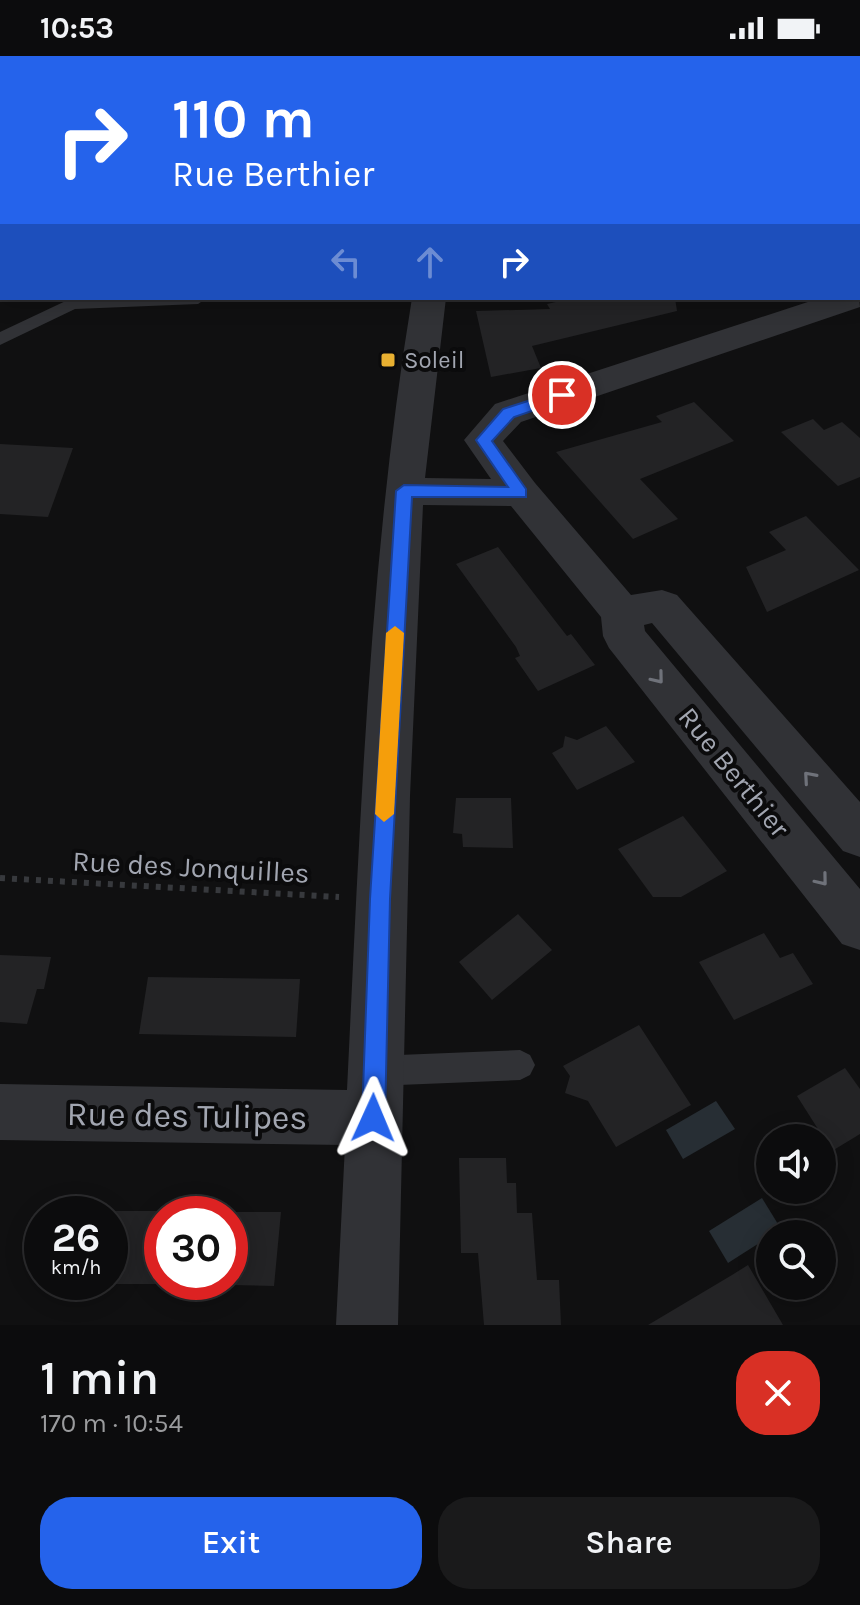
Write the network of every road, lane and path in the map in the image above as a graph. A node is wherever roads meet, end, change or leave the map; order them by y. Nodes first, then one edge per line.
1 (156, 300) edge
2 (429, 300) edge
3 (848, 300) edge
4 (0, 339) edge
5 (404, 491) junction
6 (521, 493) junction
7 (621, 612) junction
8 (860, 836) edge
9 (0, 878) edge
10 (380, 899) junction
11 (860, 927) edge
12 (520, 1065) dead end
13 (374, 1095) junction
14 (0, 1112) edge
15 (367, 1325) edge

1 - 4 lane
2 - 5 street
3 - 6 street, Rue Berthier
5 - 6 street
5 - 10 street
6 - 7 street, Rue Berthier
8 -> 7 street, Rue Berthier
7 -> 11 street, Rue Berthier
9 - 10 path, Rue des Jonquilles
10 - 13 street
12 - 13 lane
13 - 14 street, Rue des Tulipes
13 - 15 street

